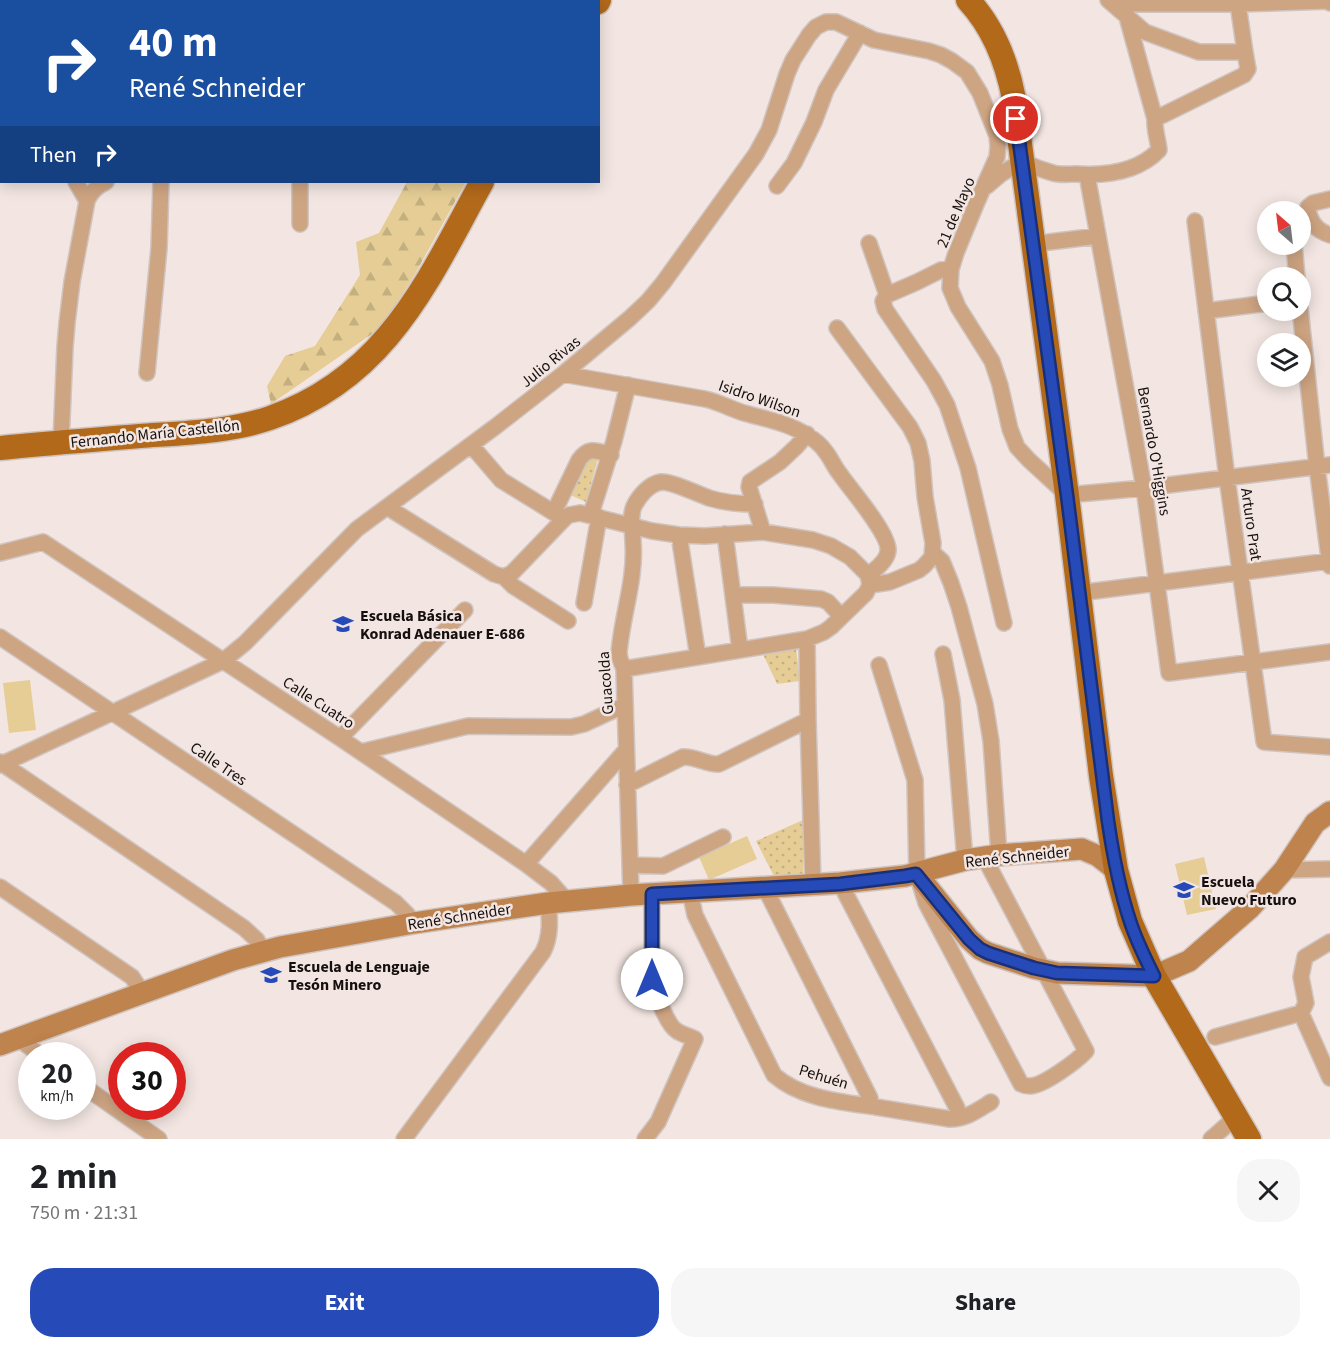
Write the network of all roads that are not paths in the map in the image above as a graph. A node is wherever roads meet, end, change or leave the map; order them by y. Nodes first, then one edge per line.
1 (968, 0) edge
2 (1110, 2) edge
3 (1238, 2) edge
4 (1330, 3) edge
5 (1127, 16) junction
6 (820, 24) joint
7 (860, 33) junction
8 (1245, 52) junction
9 (1155, 119) junction
10 (1022, 161) junction
11 (1087, 175) junction
12 (77, 183) edge
13 (104, 183) edge
14 (161, 183) edge
15 (300, 183) edge
16 (481, 183) edge
17 (777, 186) dead end
18 (984, 189) junction
19 (1330, 199) edge
20 (87, 201) junction
21 (1195, 221) dead end
22 (300, 224) dead end
23 (1330, 235) edge
24 (1098, 236) junction
25 (869, 243) dead end
26 (1033, 244) junction
27 (951, 268) junction
28 (887, 295) junction
29 (1257, 304) edge
30 (1206, 310) junction
31 (1302, 321) edge
32 (837, 328) dead end
33 (147, 373) dead end
34 (563, 374) junction
35 (628, 385) junction
36 (807, 434) junction
37 (61, 442) junction
38 (471, 445) junction
39 (0, 448) edge
40 (610, 455) junction
41 (1324, 466) edge
42 (1227, 477) junction
43 (1144, 488) junction
44 (1067, 495) junction
45 (755, 504) junction
46 (387, 507) junction
47 (559, 516) junction
48 (595, 516) junction
49 (631, 525) junction
50 (763, 532) junction
51 (725, 534) junction
52 (680, 535) junction
53 (0, 553) edge
54 (933, 553) junction
55 (1330, 563) edge
56 (1240, 572) junction
57 (504, 577) junction
58 (869, 580) junction
59 (1157, 583) junction
60 (1079, 593) junction
61 (732, 595) junction
62 (584, 603) dead end
63 (465, 610) dead end
64 (841, 616) junction
65 (568, 621) dead end
66 (1004, 623) dead end
67 (0, 637) edge
68 (807, 639) junction
69 (740, 650) junction
70 (1330, 652) edge
71 (943, 654) dead end
72 (698, 657) junction
73 (223, 661) junction
74 (1253, 662) junction
75 (879, 665) dead end
76 (624, 669) junction
77 (625, 705) junction
78 (114, 713) junction
79 (808, 720) junction
80 (340, 738) junction
81 (1330, 747) edge
82 (626, 750) junction
83 (361, 752) junction
84 (1, 764) edge
85 (627, 785) junction
86 (1330, 812) edge
87 (1108, 821) junction
88 (723, 837) dead end
89 (1082, 849) junction
90 (983, 857) junction
91 (526, 864) junction
92 (630, 865) junction
93 (1330, 869) edge
94 (1116, 870) junction
95 (1284, 870) junction
96 (916, 874) junction
97 (840, 884) junction
98 (813, 885) junction
99 (0, 887) edge
100 (765, 888) junction
101 (690, 892) junction
102 (652, 894) junction
103 (631, 895) junction
104 (558, 902) junction
105 (414, 923) junction
106 (1330, 942) edge
107 (263, 951) junction
108 (1044, 971) junction
109 (1154, 976) junction
110 (142, 992) junction
111 (1301, 1013) junction
112 (6, 1037) edge
113 (1215, 1037) dead end
114 (1330, 1078) edge
115 (96, 1095) edge
116 (870, 1098) dead end
117 (991, 1102) dead end
118 (957, 1108) dead end
119 (1236, 1117) junction
120 (157, 1138) edge
121 (404, 1139) edge
122 (645, 1139) edge
123 (1211, 1139) edge
124 (1248, 1139) edge

1 - 10 main road
2 - 3 street
2 - 5 street
3 - 4 street
3 - 8 street
5 - 8 street
5 - 9 street
6 - 7 street, 21 de Mayo
6 - 34 street, Julio Rivas
7 - 17 street
7 - 18 street, 21 de Mayo
8 - 9 street
9 - 11 street
10 - 11 street
10 - 18 street
10 - 26 main road
11 - 24 street, Bernardo O'Higgins
12 - 20 street
13 - 20 street
14 - 33 street
15 - 22 street
16 - 37 main road, Fernando María Castellón
18 - 27 street, 21 de Mayo
19 - 23 street
20 - 37 street
21 - 30 street, Arturo Prat
24 - 26 street
24 - 43 street, Bernardo O'Higgins
25 - 28 street
26 - 44 main road
27 - 28 street
27 - 44 street, 21 de Mayo
28 - 66 street
29 - 30 street
30 - 42 street, Arturo Prat
31 - 41 street
32 - 54 street
34 - 35 street, Isidro Wilson
34 - 38 street, Julio Rivas
35 - 36 street, Isidro Wilson
35 - 40 street
36 - 45 street
36 - 58 street, Isidro Wilson
37 - 39 main road, Fernando María Castellón
38 - 46 street, Julio Rivas
38 - 47 street
40 - 47 street
40 - 48 street
41 - 42 street
41 - 55 street
42 - 43 street
42 - 56 street, Arturo Prat
43 - 44 street
43 - 59 street, Bernardo O'Higgins
44 - 60 main road
45 - 49 street, Guacolda
45 - 50 street
46 - 57 street
46 - 73 street, Julio Rivas
47 - 48 street
47 - 57 street
48 - 49 street
48 - 62 street
49 - 52 street
49 - 76 street, Guacolda
50 - 51 street
50 - 58 street
51 - 52 street
51 - 61 street
52 - 72 street
53 - 73 street, Calle Cuatro
54 - 58 street
54 - 90 street
55 - 56 street
56 - 59 street
56 - 74 street, Arturo Prat
57 - 65 street
58 - 64 street, Isidro Wilson
59 - 60 street
59 - 74 street, Bernardo O'Higgins
60 - 87 main road
61 - 64 street
61 - 69 street
63 - 80 street
64 - 68 street, Isidro Wilson
67 - 78 street, Calle Tres
68 - 69 street
68 - 79 street
69 - 72 street
70 - 74 street
71 - 90 street
72 - 76 street
73 - 78 street, Julio Rivas
73 - 80 street, Calle Cuatro
74 - 81 street, Arturo Prat
75 - 96 street
76 - 77 street, Guacolda
77 - 82 street, Guacolda
77 - 83 street
78 - 84 street, Julio Rivas
78 - 105 street, Calle Tres
79 - 85 street
79 - 98 street
80 - 83 street, Calle Cuatro
82 - 85 street, Guacolda
82 - 91 street
83 - 91 street, Calle Cuatro
84 - 107 street
85 - 92 street, Guacolda
86 - 95 main road
87 - 89 main road, René Schneider
87 - 94 main road
88 - 92 street
89 - 90 main road, René Schneider
89 - 94 main road, René Schneider
90 - 96 main road, René Schneider
90 - 108 street
91 - 104 street, Calle Cuatro
92 - 103 street, Guacolda
93 - 95 street
94 - 109 main road
95 - 109 main road
96 - 97 main road, René Schneider
96 - 108 main road
96 - 108 street
97 - 98 main road, René Schneider
97 - 118 street
98 - 100 main road, René Schneider
99 - 110 street
100 - 101 main road, René Schneider
100 - 116 street
101 - 102 main road, René Schneider
101 - 117 street, Pehuén
102 - 103 main road, René Schneider
102 - 122 street
103 - 104 main road, René Schneider
104 - 105 main road, René Schneider
104 - 121 street
105 - 107 main road, René Schneider
106 - 111 street
107 - 110 main road, René Schneider
108 - 109 main road
109 - 119 main road
110 - 112 main road, René Schneider
111 - 113 street
111 - 114 street
115 - 120 street
119 - 123 street
119 - 124 main road

